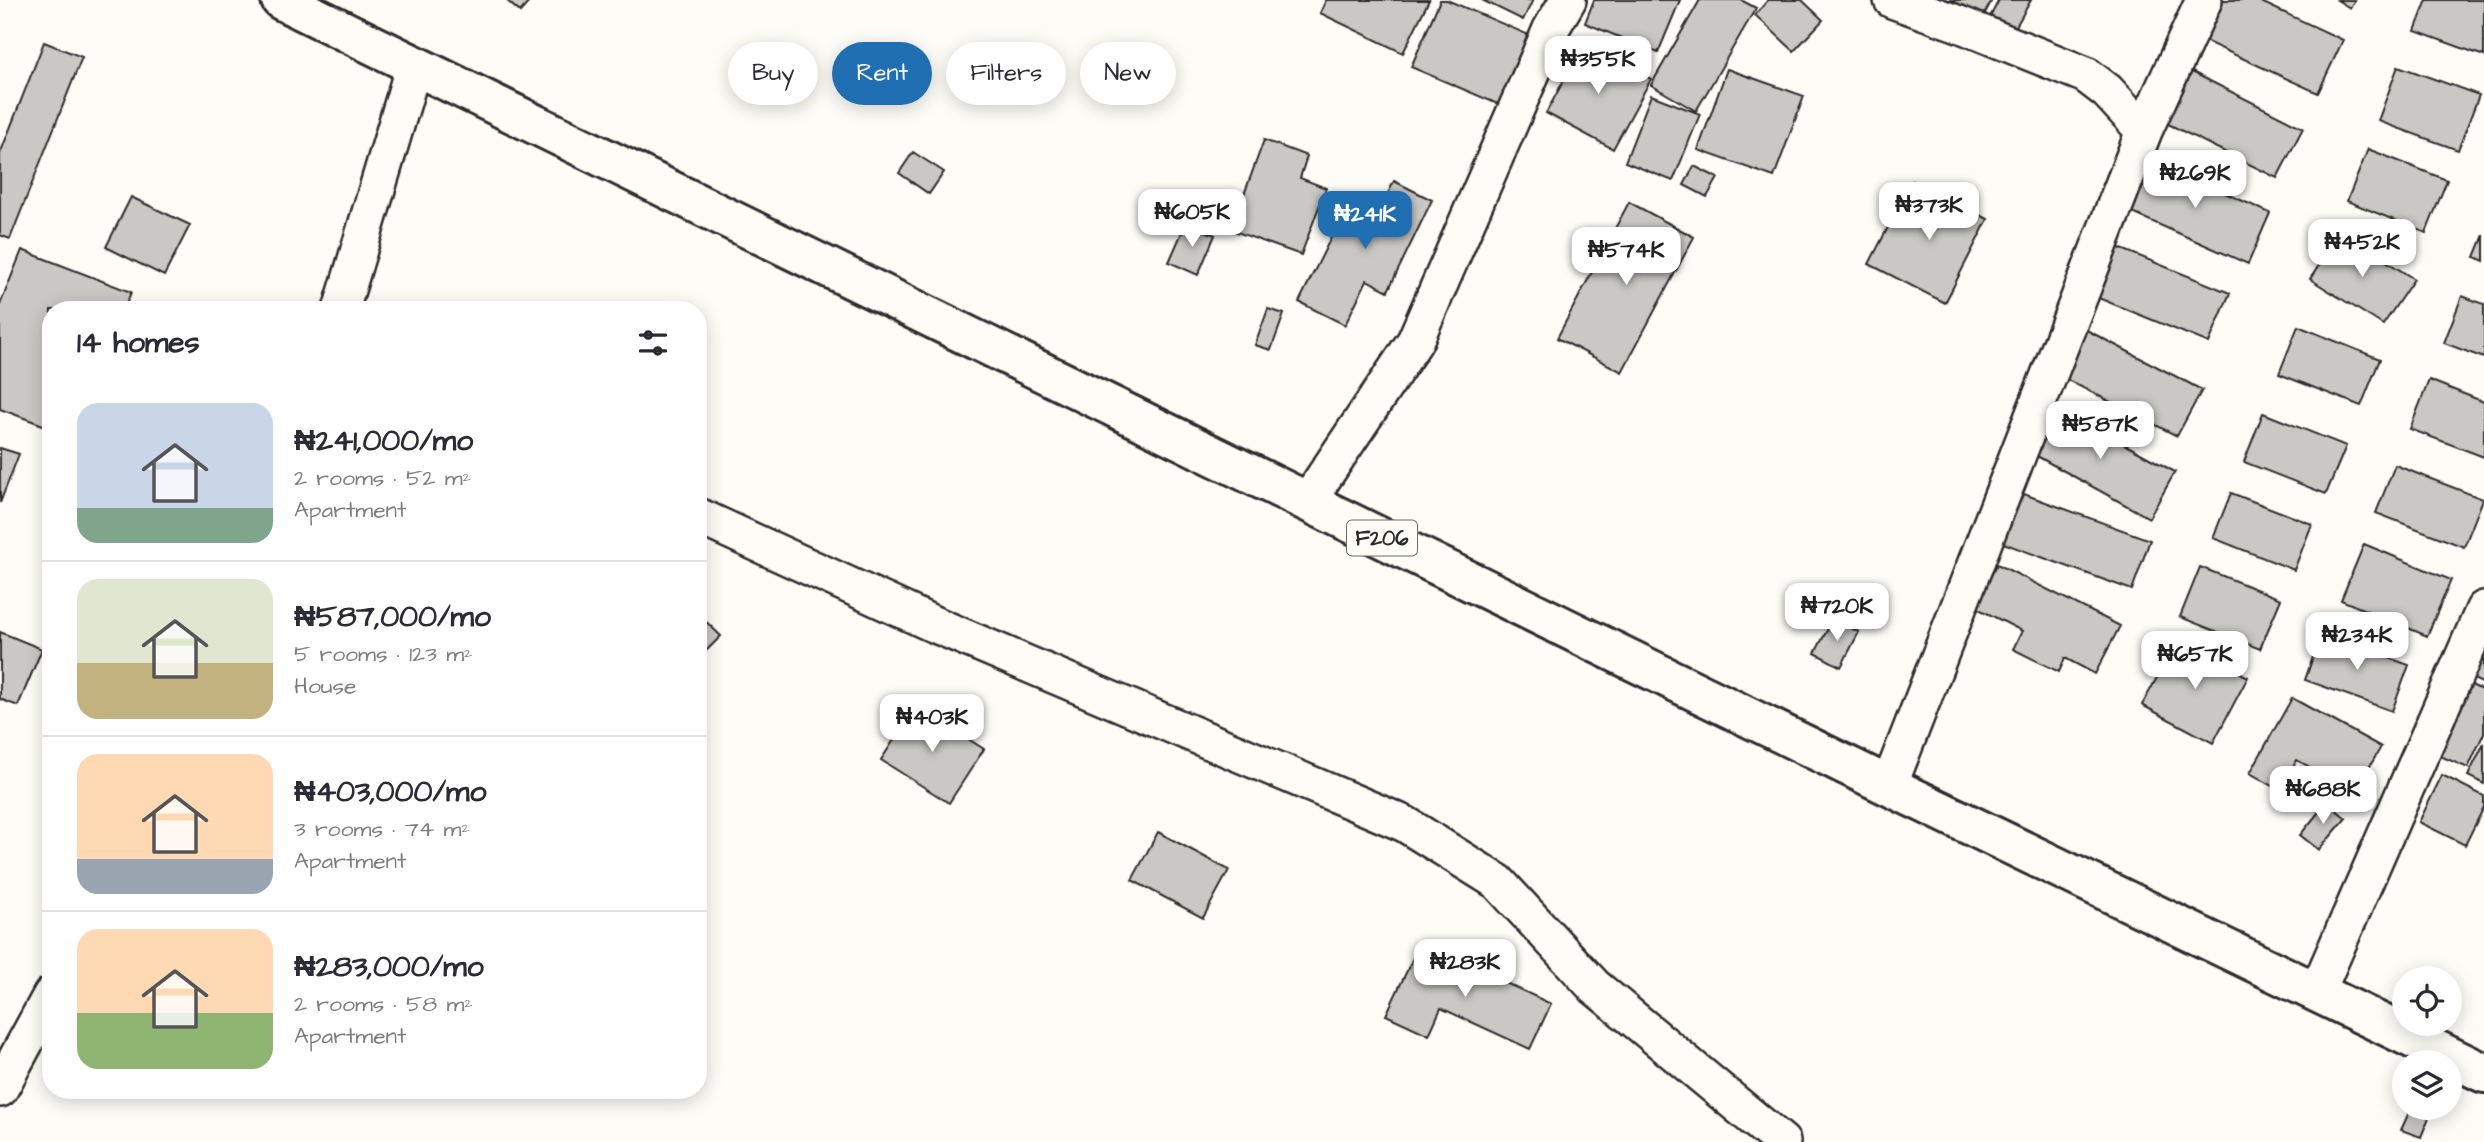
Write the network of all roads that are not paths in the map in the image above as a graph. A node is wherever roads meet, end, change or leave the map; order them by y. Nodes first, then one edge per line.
1 (281, 0) edge
2 (1568, 0) edge
3 (1892, 0) edge
4 (2204, 0) edge
5 (414, 65) junction
6 (2144, 131) junction
7 (344, 301) edge
8 (1307, 502) junction
9 (707, 520) edge
10 (2484, 609) edge
11 (1889, 786) junction
12 (2318, 992) junction
13 (42, 1012) edge
14 (2484, 1073) edge
15 (0, 1089) edge
16 (1782, 1142) edge

1 - 5 main road, F206
2 - 8 street
3 - 6 street
4 - 6 street
5 - 7 street
5 - 8 main road, F206
6 - 11 street
8 - 11 main road, F206
9 - 16 street
10 - 12 street
11 - 12 main road, F206
12 - 14 main road, F206
13 - 15 street

